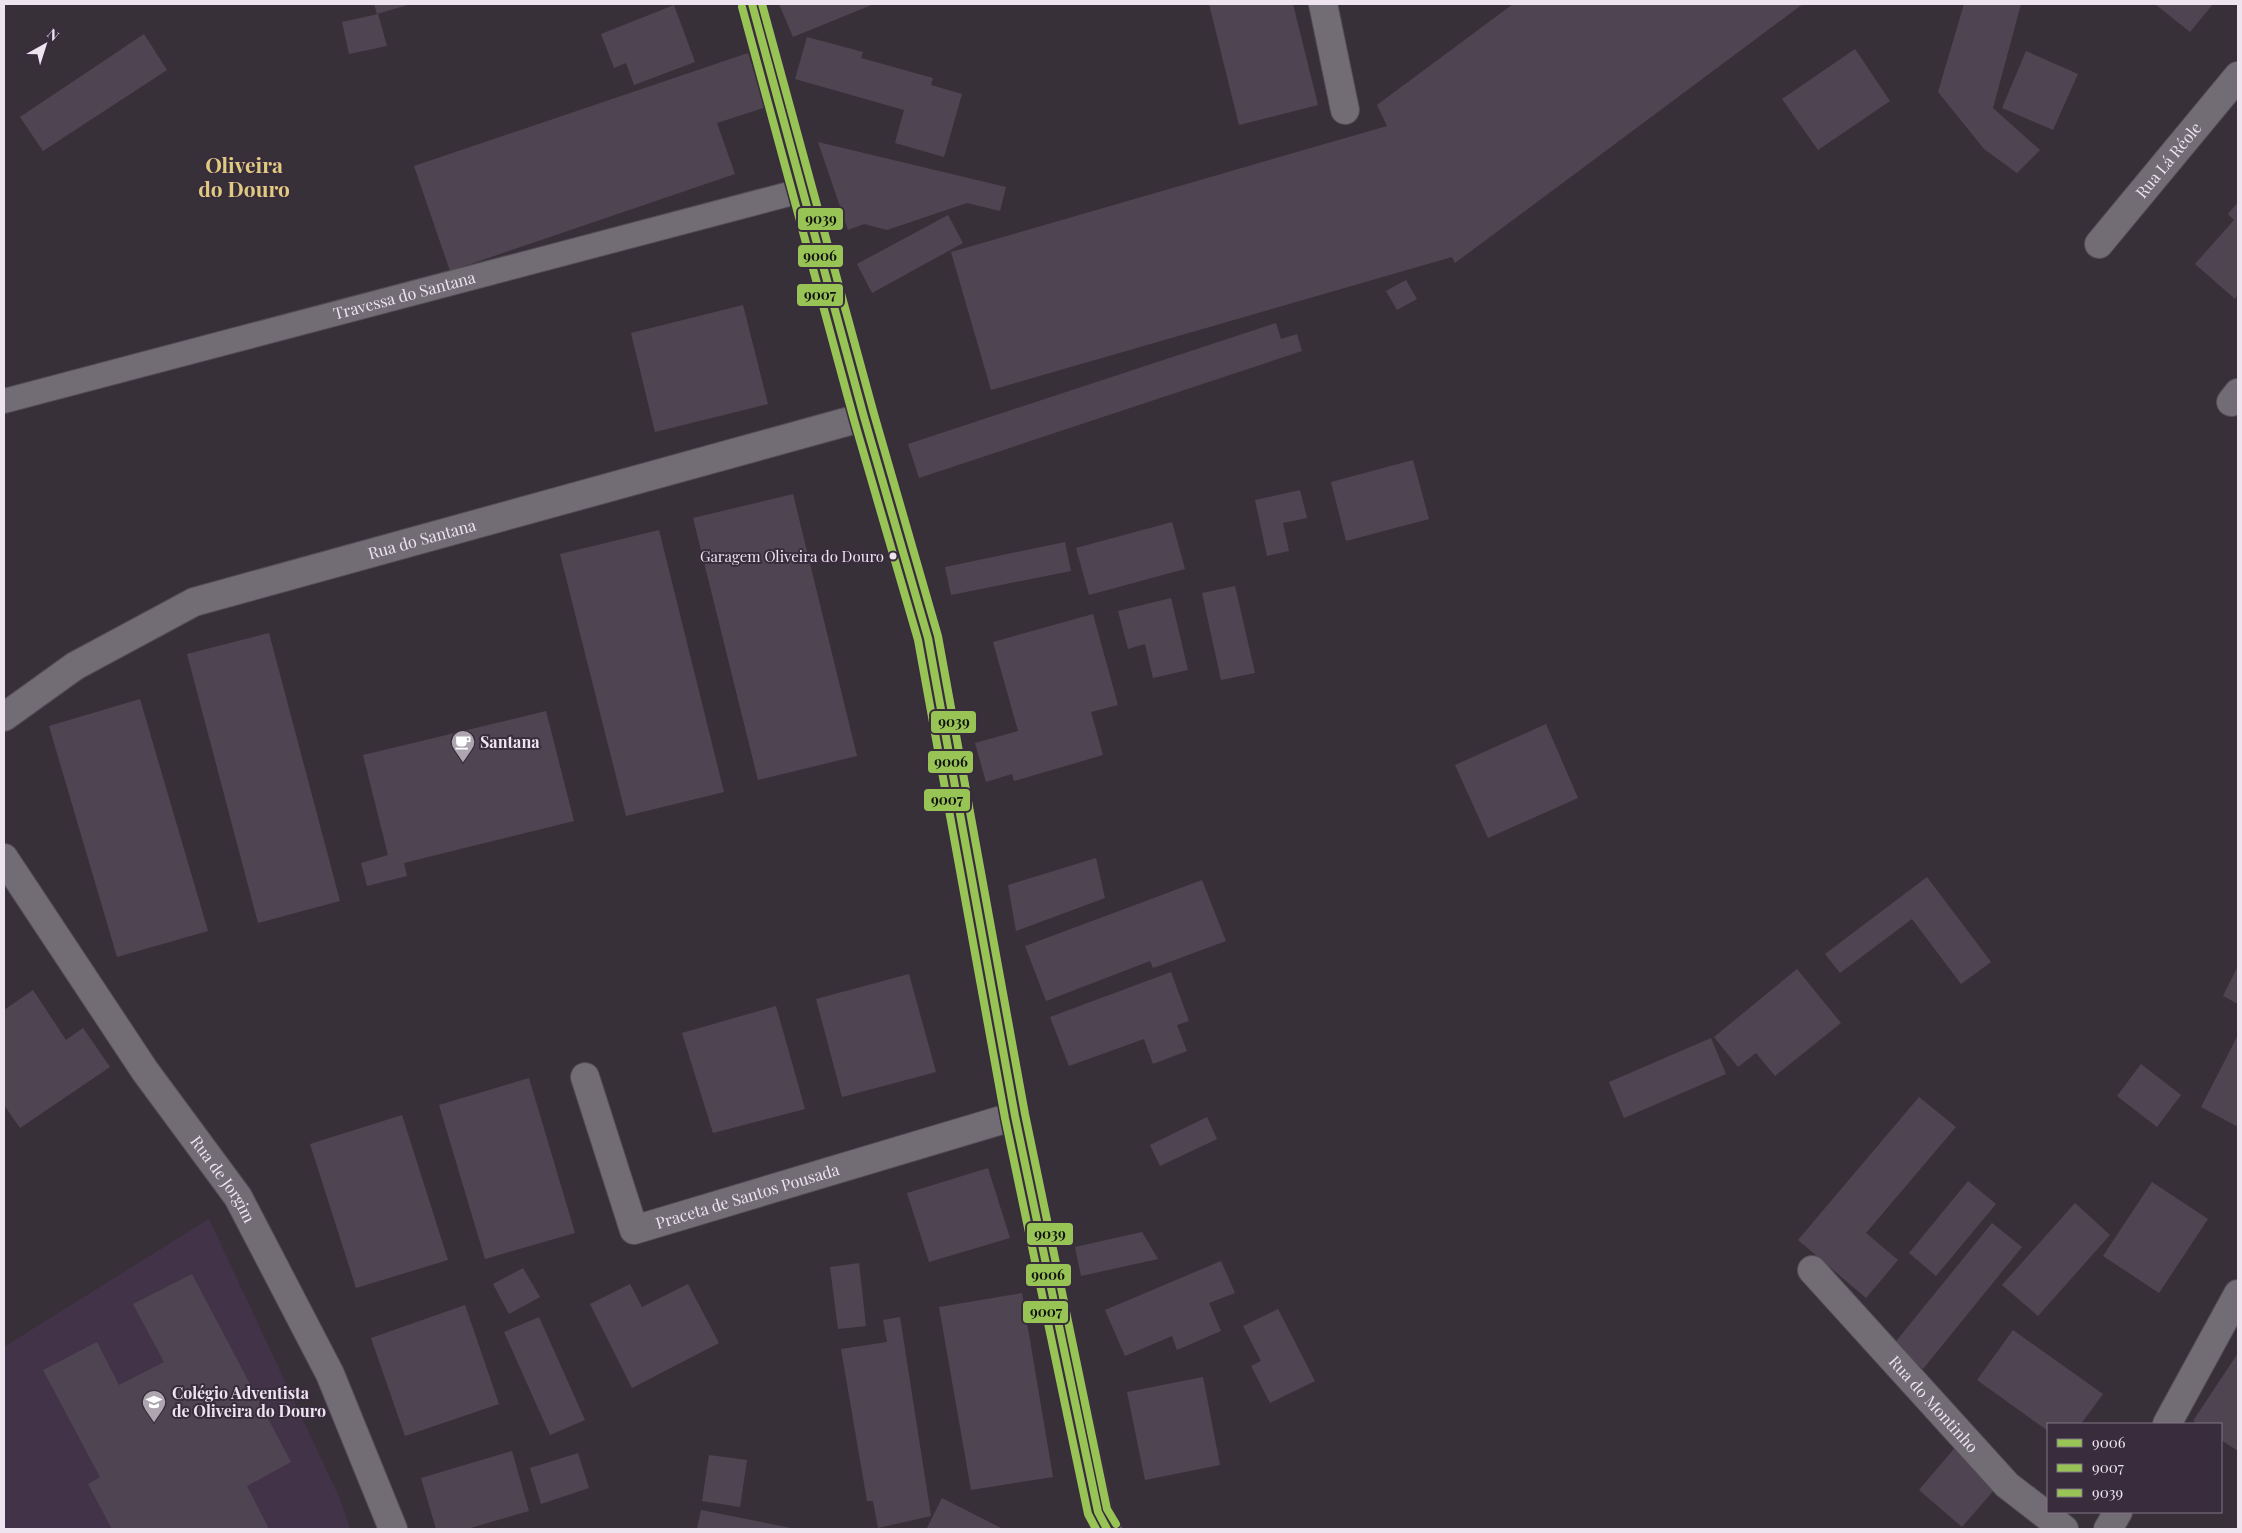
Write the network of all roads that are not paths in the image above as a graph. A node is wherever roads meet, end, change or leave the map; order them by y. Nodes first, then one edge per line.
1 (752, 4) edge
2 (1323, 4) edge
3 (2238, 76) edge
4 (1345, 110) dead end
5 (804, 190) junction
6 (2099, 244) dead end
7 (4, 401) edge
8 (864, 416) junction
9 (4, 717) edge
10 (4, 858) edge
11 (585, 1077) dead end
12 (1016, 1116) junction
13 (1812, 1270) dead end
14 (2238, 1294) edge
15 (2168, 1423) edge
16 (2117, 1513) edge
17 (392, 1529) edge
18 (1107, 1529) edge
19 (2064, 1529) edge
20 (2108, 1529) edge

1 - 5 street
2 - 4 street
3 - 6 street, Rua Lá Réole
5 - 7 lane, Travessa do Santana
5 - 8 street
8 - 9 street, Rua do Santana
8 - 12 street
10 - 17 street, Rua de Jorgim
11 - 12 street, Praceta de Santos Pousada
12 - 18 street
13 - 19 street, Rua do Montinho
14 - 15 street
16 - 20 street

